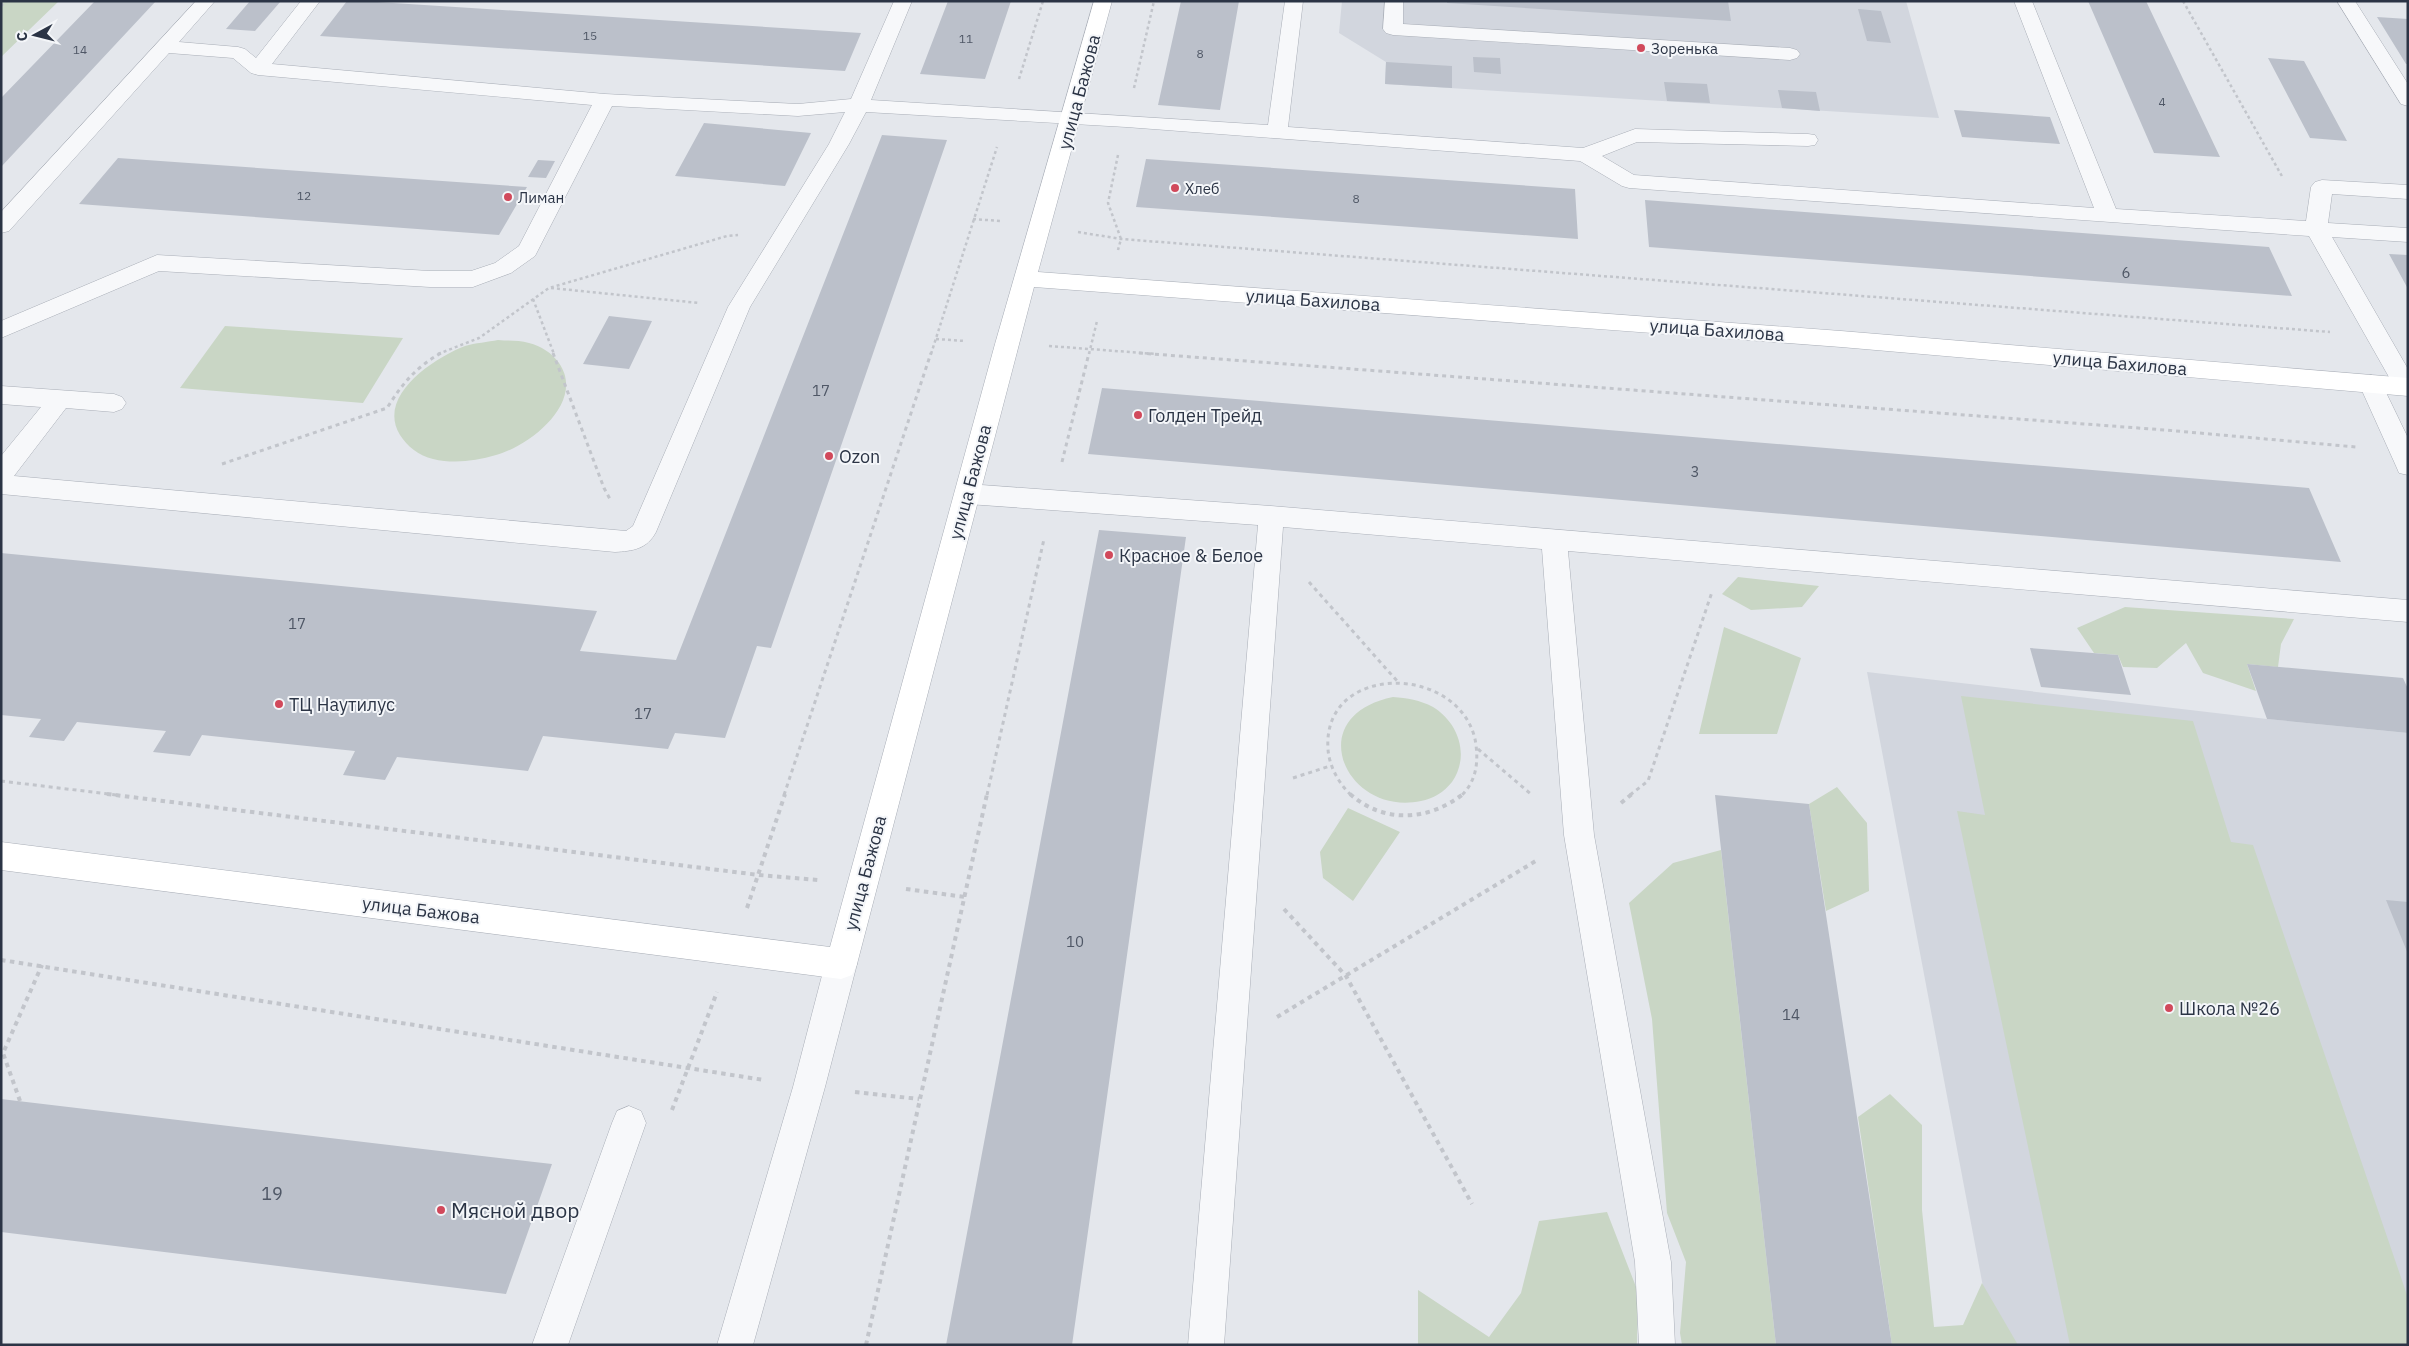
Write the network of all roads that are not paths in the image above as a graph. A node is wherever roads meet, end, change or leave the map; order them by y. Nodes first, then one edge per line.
1 (206, 1) edge
2 (311, 1) edge
3 (902, 1) edge
4 (1103, 1) edge
5 (1294, 1) edge
6 (1394, 1) edge
7 (2023, 1) edge
8 (2346, 1) edge
9 (164, 47) junction
10 (1790, 54) dead end
11 (258, 69) junction
12 (604, 100) junction
13 (2408, 100) edge
14 (858, 106) junction
15 (1072, 118) junction
16 (1277, 132) junction
17 (1808, 140) dead end
18 (1585, 155) junction
19 (2408, 192) edge
20 (2108, 216) junction
21 (1, 226) edge
22 (2316, 229) junction
23 (2408, 235) edge
24 (1025, 279) junction
25 (1, 330) edge
26 (2371, 384) junction
27 (2407, 387) edge
28 (1, 395) edge
29 (60, 399) junction
30 (114, 403) dead end
31 (2404, 458) edge
32 (1, 474) edge
33 (1, 484) edge
34 (968, 494) junction
35 (1270, 527) junction
36 (1554, 540) junction
37 (2408, 611) edge
38 (1, 856) edge
39 (841, 964) junction
40 (629, 1123) dead end
41 (550, 1345) edge
42 (735, 1345) edge
43 (1206, 1345) edge
44 (1657, 1345) edge

1 - 9 street
2 - 11 street
3 - 14 street
4 - 15 street, улица Бажова
5 - 16 street
6 - 10 street
7 - 20 street
8 - 13 street
9 - 11 street
9 - 21 street
11 - 12 street
12 - 14 street
12 - 25 street
14 - 15 street
14 - 33 street
15 - 16 street
15 - 24 street, улица Бажова
16 - 18 street
17 - 18 street
18 - 20 street
19 - 22 street
20 - 22 street
22 - 23 street
22 - 27 street
24 - 26 street, улица Бахилова
24 - 34 street, улица Бажова
26 - 27 street, улица Бахилова
26 - 31 street
28 - 29 street
29 - 30 street
29 - 32 street
34 - 35 street
34 - 39 street, улица Бажова
35 - 36 street
35 - 43 street
36 - 37 street
36 - 44 street
38 - 39 street, улица Бажова
39 - 42 street, улица Бажова
40 - 41 street

